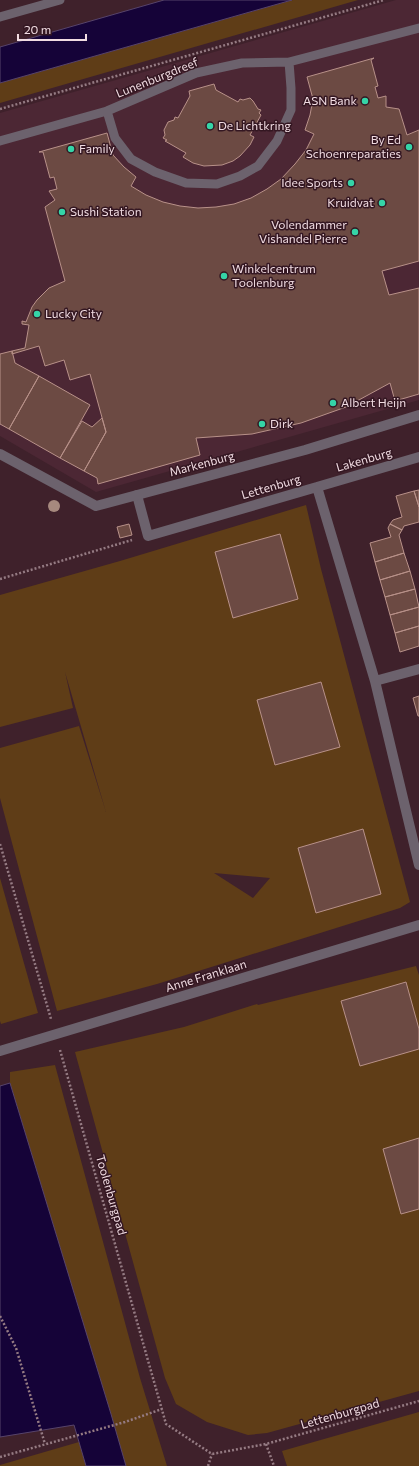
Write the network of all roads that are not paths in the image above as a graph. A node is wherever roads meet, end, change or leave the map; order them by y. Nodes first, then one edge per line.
1 (60, 0) edge
2 (0, 17) edge
3 (419, 28) edge
4 (289, 62) junction
5 (107, 111) junction
6 (0, 141) edge
7 (419, 415) edge
8 (0, 454) edge
9 (419, 457) edge
10 (317, 487) junction
11 (137, 495) junction
12 (419, 669) edge
13 (375, 681) junction
14 (419, 864) edge
15 (419, 925) edge
16 (0, 1051) edge

1 - 2 lane
3 - 4 lane, Lunenburgdreef
4 - 5 lane, Lunenburgdreef
4 - 5 lane
5 - 6 lane, Lunenburgdreef
7 - 11 street, Markenburg
8 - 11 street, Markenburg
9 - 10 street, Lakenburg
10 - 11 street, Lettenburg
10 - 13 street, Lettenburg
12 - 13 street
13 - 14 street, Lettenburg
15 - 16 street, Anne Franklaan

